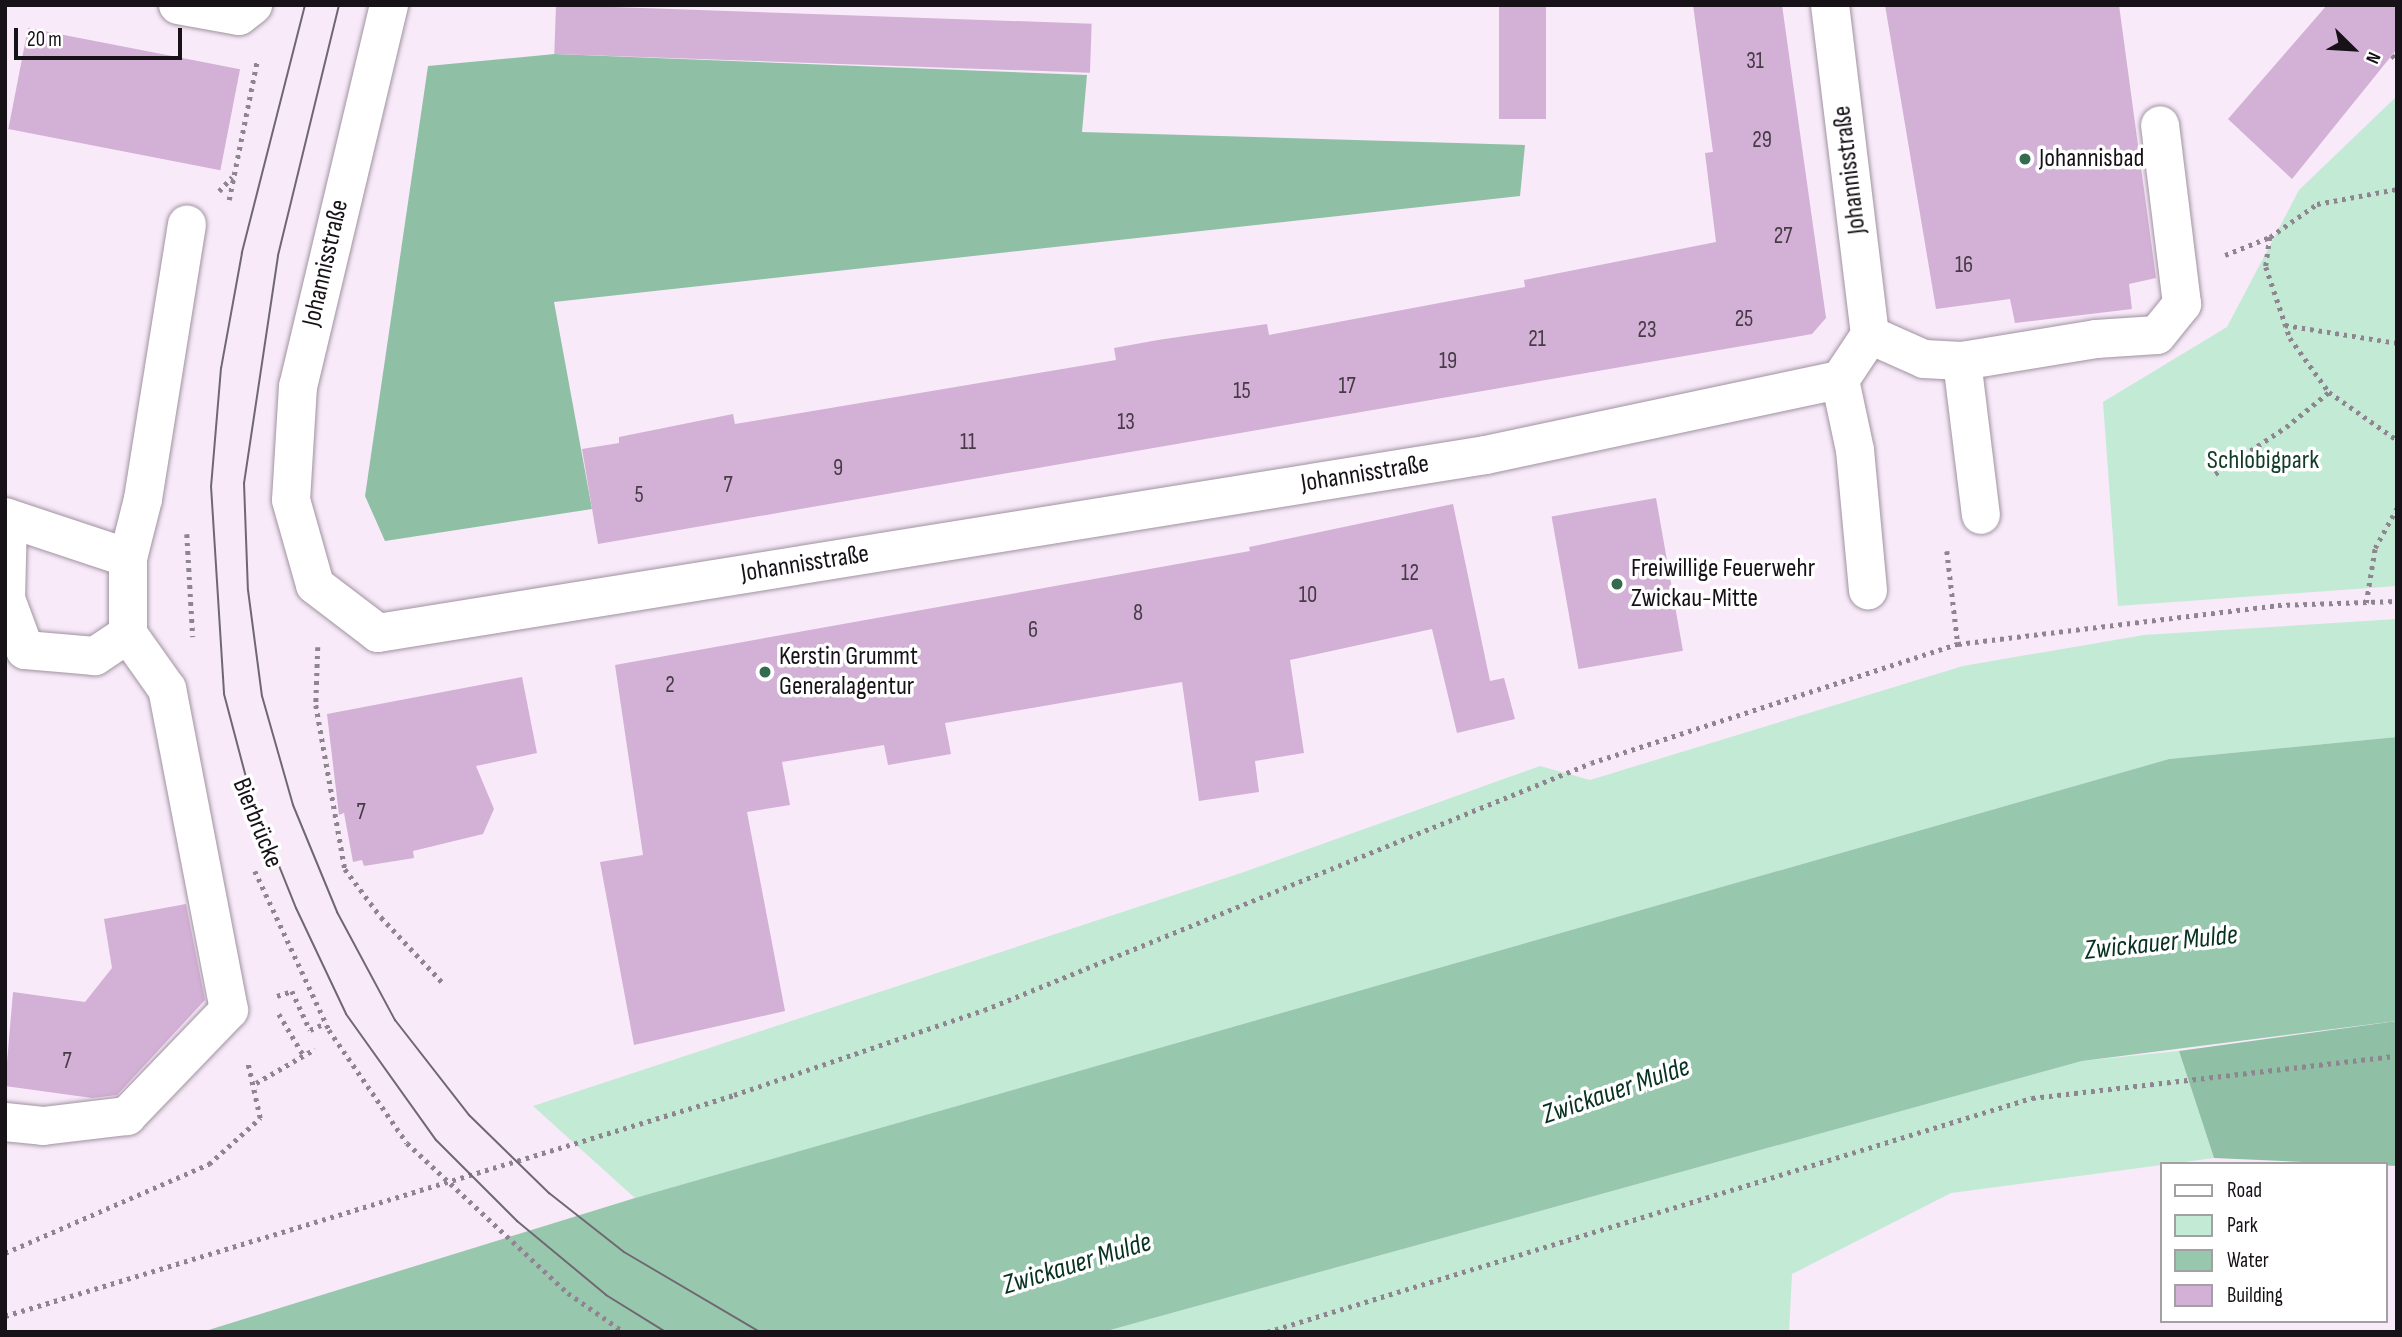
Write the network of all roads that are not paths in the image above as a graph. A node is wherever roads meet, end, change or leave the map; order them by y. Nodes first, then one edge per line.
1 (177, 5) edge
2 (253, 5) edge
3 (389, 5) edge
4 (1830, 5) edge
5 (2160, 125) dead end
6 (187, 225) dead end
7 (1870, 335) junction
8 (1962, 361) junction
9 (1840, 380) junction
10 (1981, 515) dead end
11 (7, 518) edge
12 (128, 558) junction
13 (1868, 590) dead end
14 (128, 634) junction
15 (5, 1122) edge

1 - 2 street
3 - 9 street, Johannisstraße
4 - 7 street, Johannisstraße
5 - 8 street
6 - 12 street
7 - 8 street
7 - 9 street
8 - 10 street
9 - 13 street
11 - 12 street
11 - 14 street
12 - 14 street
14 - 15 street

